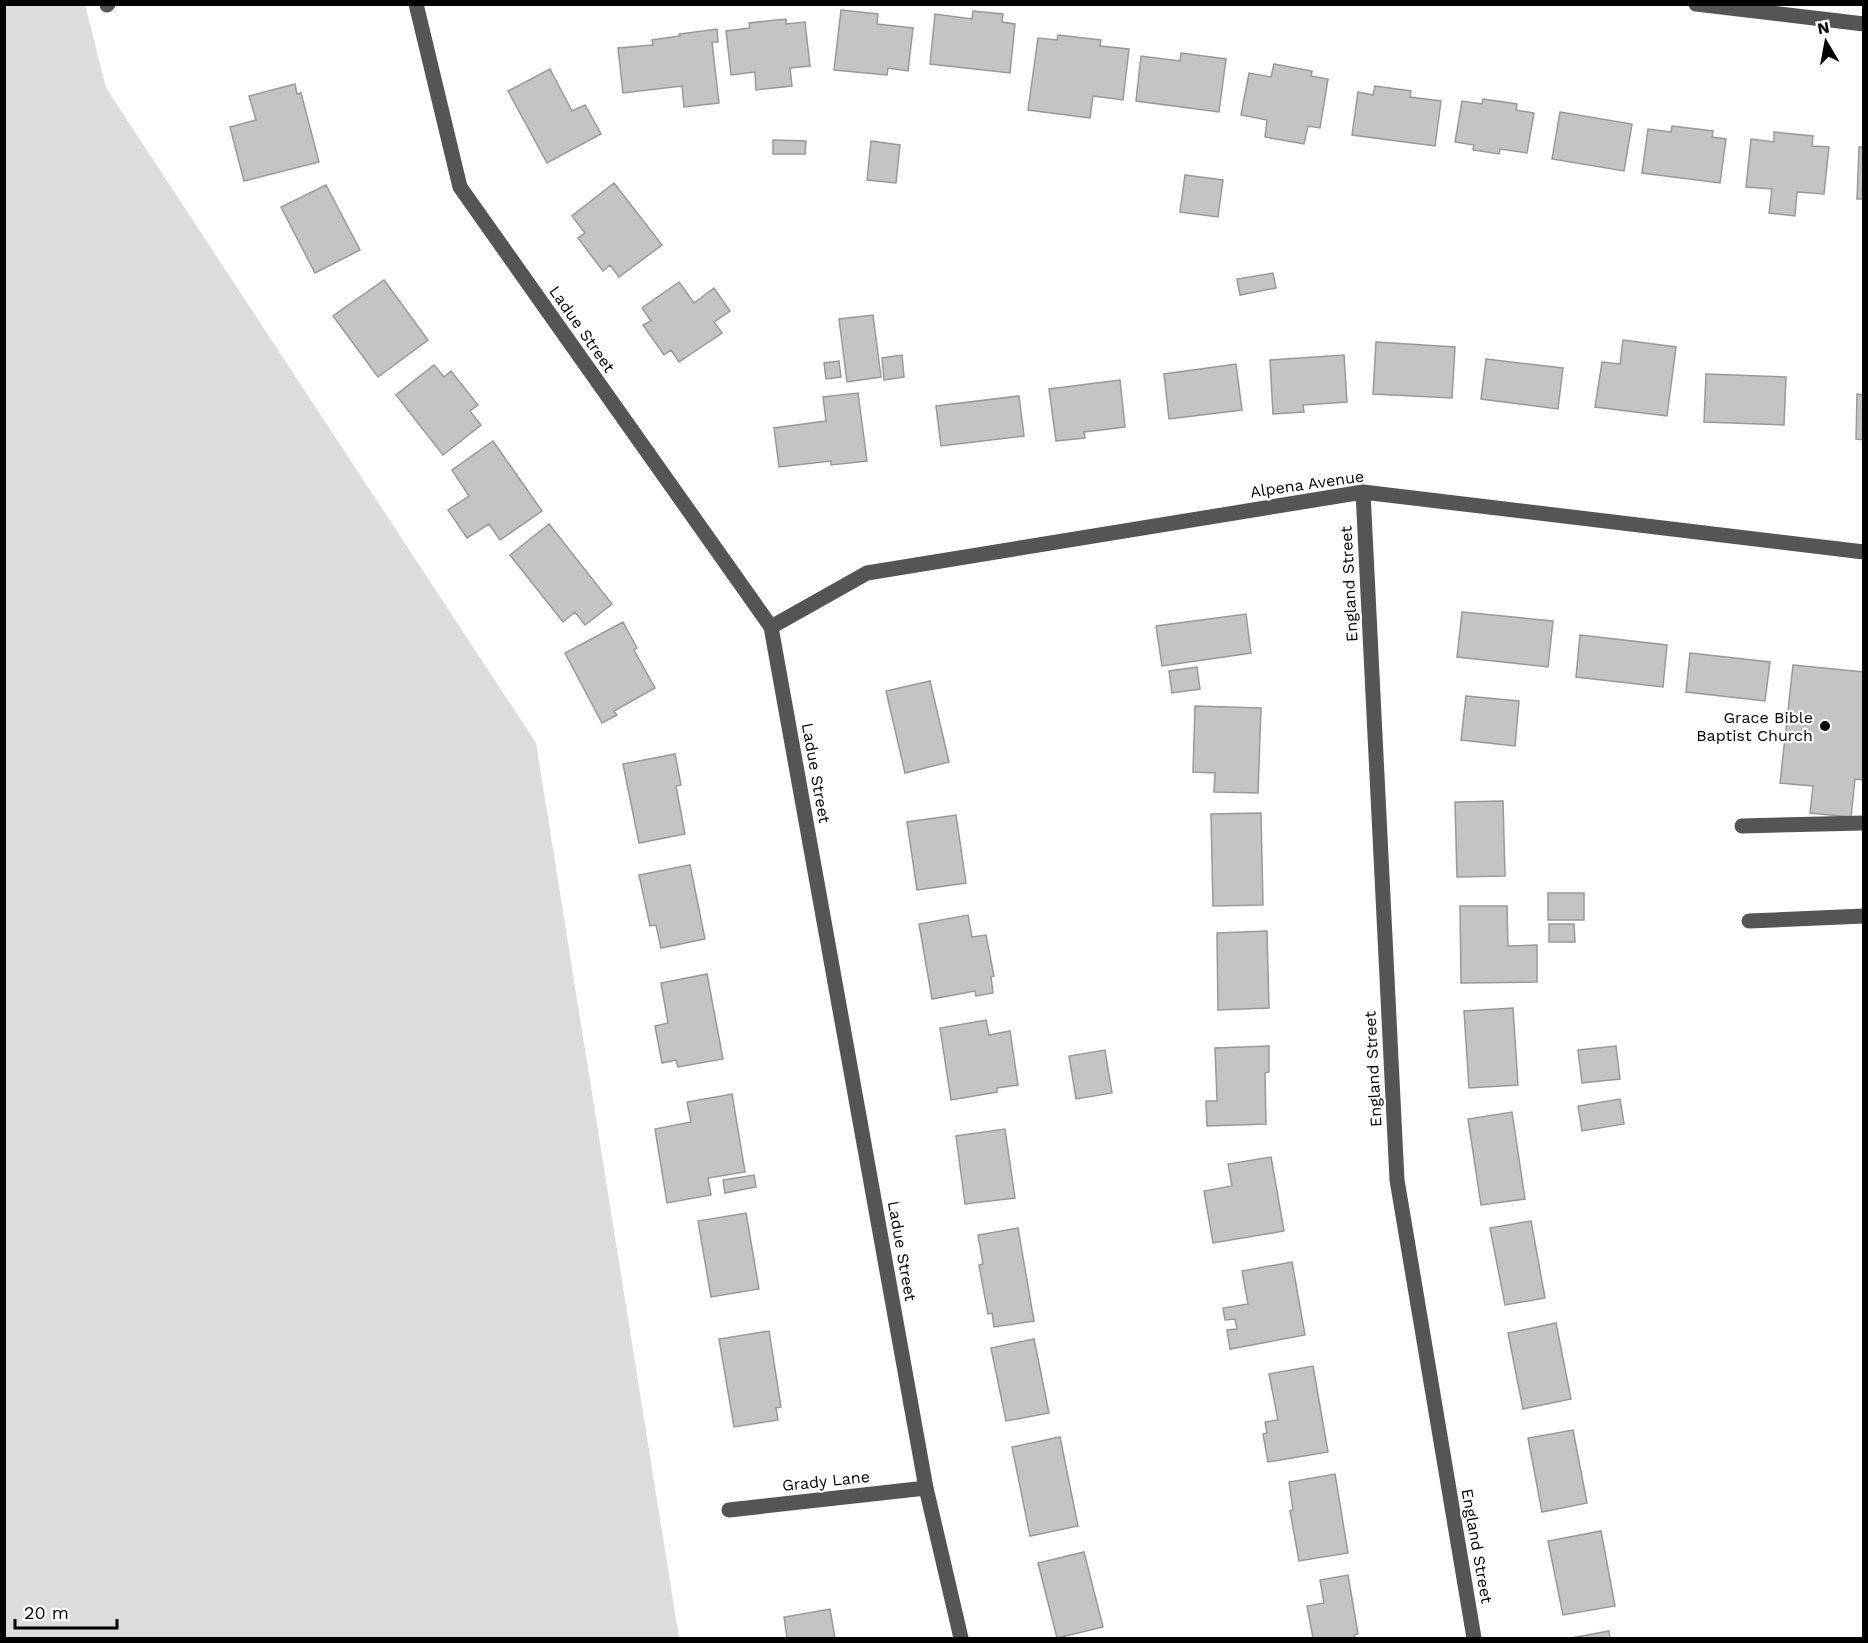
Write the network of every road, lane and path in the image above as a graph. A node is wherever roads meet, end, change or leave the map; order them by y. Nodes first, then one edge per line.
1 (416, 4) edge
2 (1696, 4) edge
3 (1863, 24) edge
4 (1363, 492) junction
5 (1863, 552) edge
6 (771, 627) junction
7 (1863, 823) edge
8 (1742, 826) dead end
9 (1863, 916) edge
10 (1749, 921) dead end
11 (926, 1488) junction
12 (729, 1510) dead end
13 (961, 1638) edge
14 (1474, 1638) edge

1 - 6 street, Ladue Street
2 - 3 street
4 - 5 street, Alpena Avenue
4 - 6 street, Alpena Avenue
4 - 14 street, England Street
6 - 11 street, Ladue Street
7 - 8 street
9 - 10 street
11 - 12 street, Grady Lane
11 - 13 street, Ladue Street

